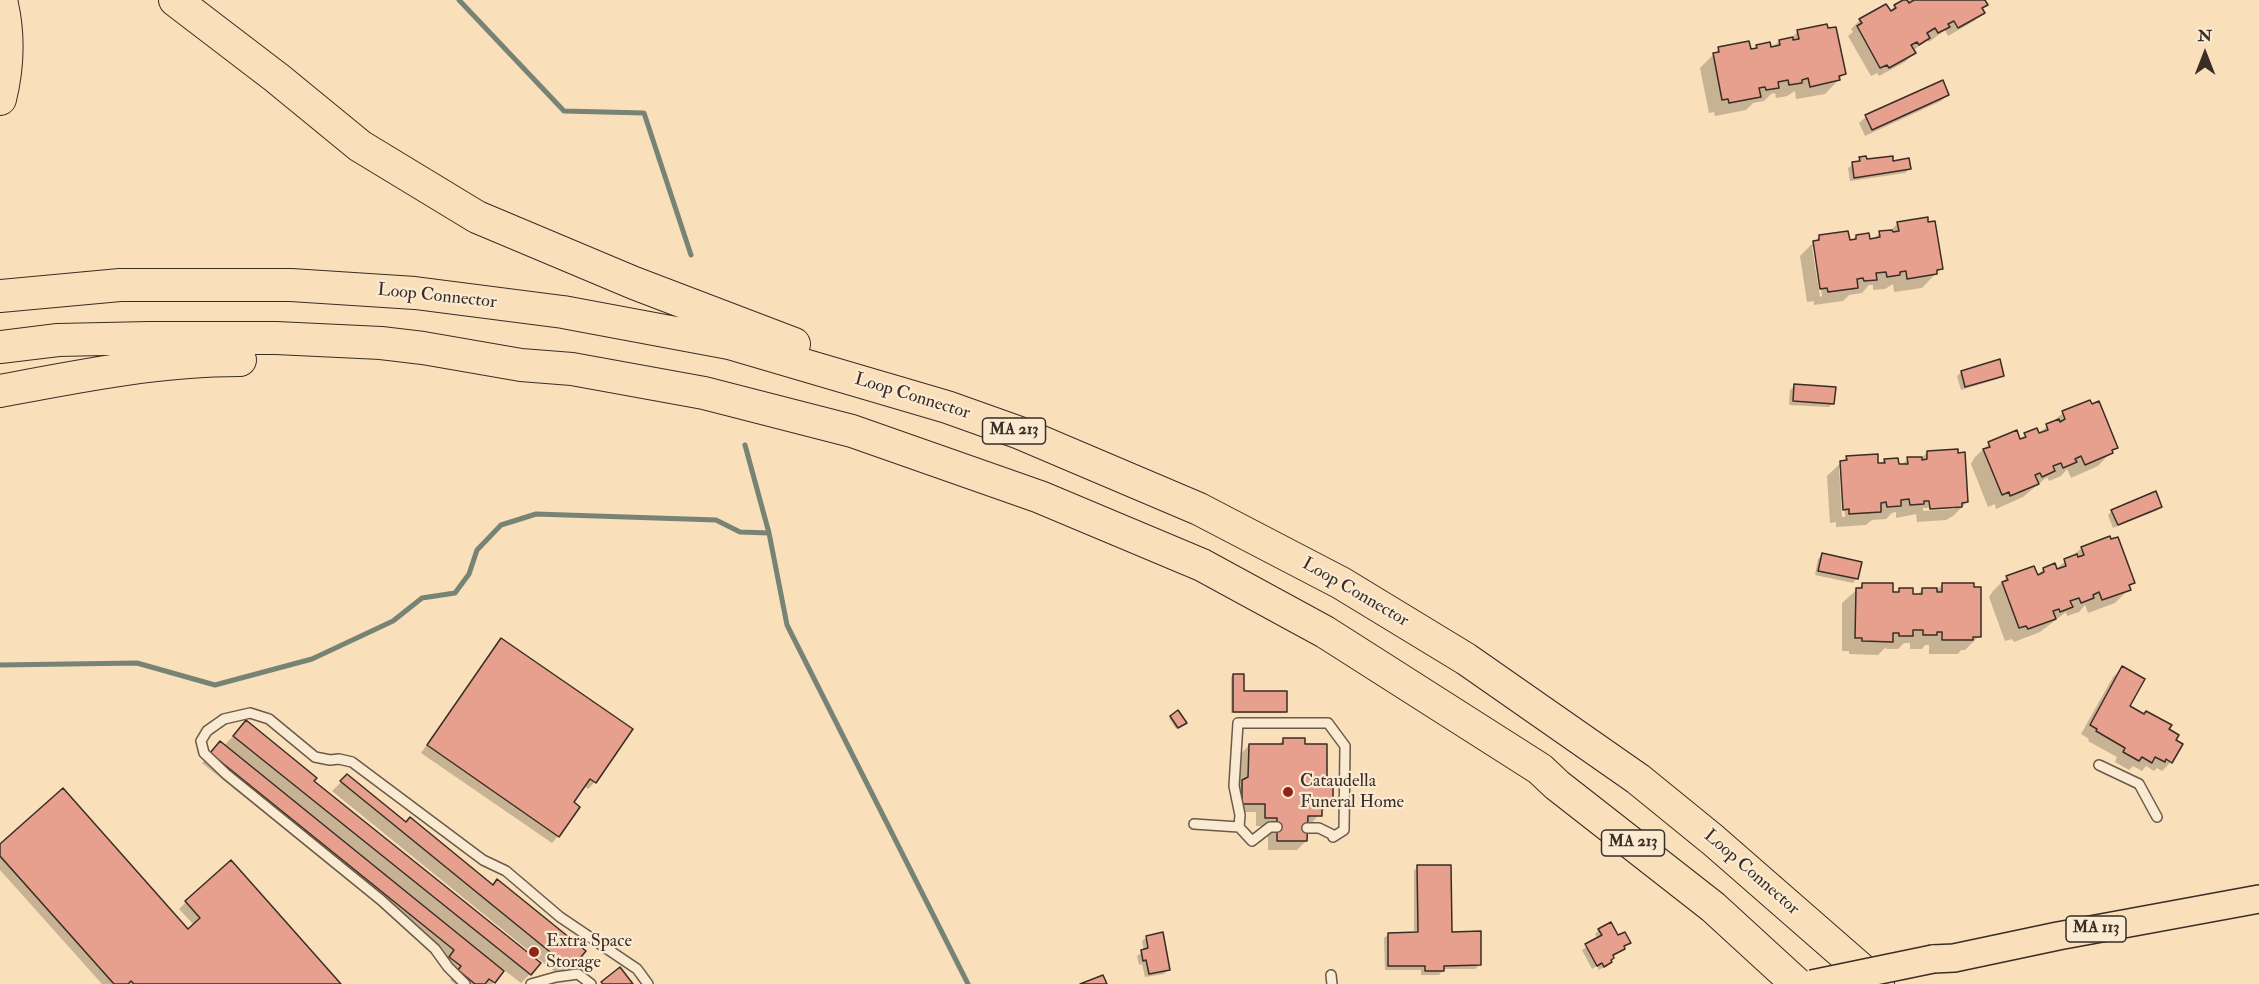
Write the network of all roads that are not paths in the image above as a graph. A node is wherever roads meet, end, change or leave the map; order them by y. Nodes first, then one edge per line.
1 (1, 0) edge
2 (175, 0) edge
3 (0, 99) edge
4 (0, 296) edge
5 (0, 346) edge
6 (444, 352) junction
7 (0, 391) edge
8 (947, 407) junction
9 (2099, 765) dead end
10 (2157, 817) dead end
11 (1194, 824) dead end
12 (1239, 827) junction
13 (1277, 827) dead end
14 (1307, 828) dead end
15 (2259, 899) edge
16 (465, 984) edge
17 (531, 984) edge
18 (591, 984) edge
19 (648, 984) edge
20 (1797, 984) edge
21 (1812, 984) edge
22 (1878, 984) edge

1 - 3 highway
2 - 8 highway
4 - 8 highway, Loop Connector / MA 213
5 - 6 highway, MA 213
6 - 7 highway
6 - 20 highway, MA 213
8 - 22 highway, Loop Connector / MA 213
9 - 10 lane
11 - 12 lane
12 - 13 lane
12 - 14 lane
15 - 21 main road, MA 113, bridge
16 - 19 lane
17 - 18 lane

